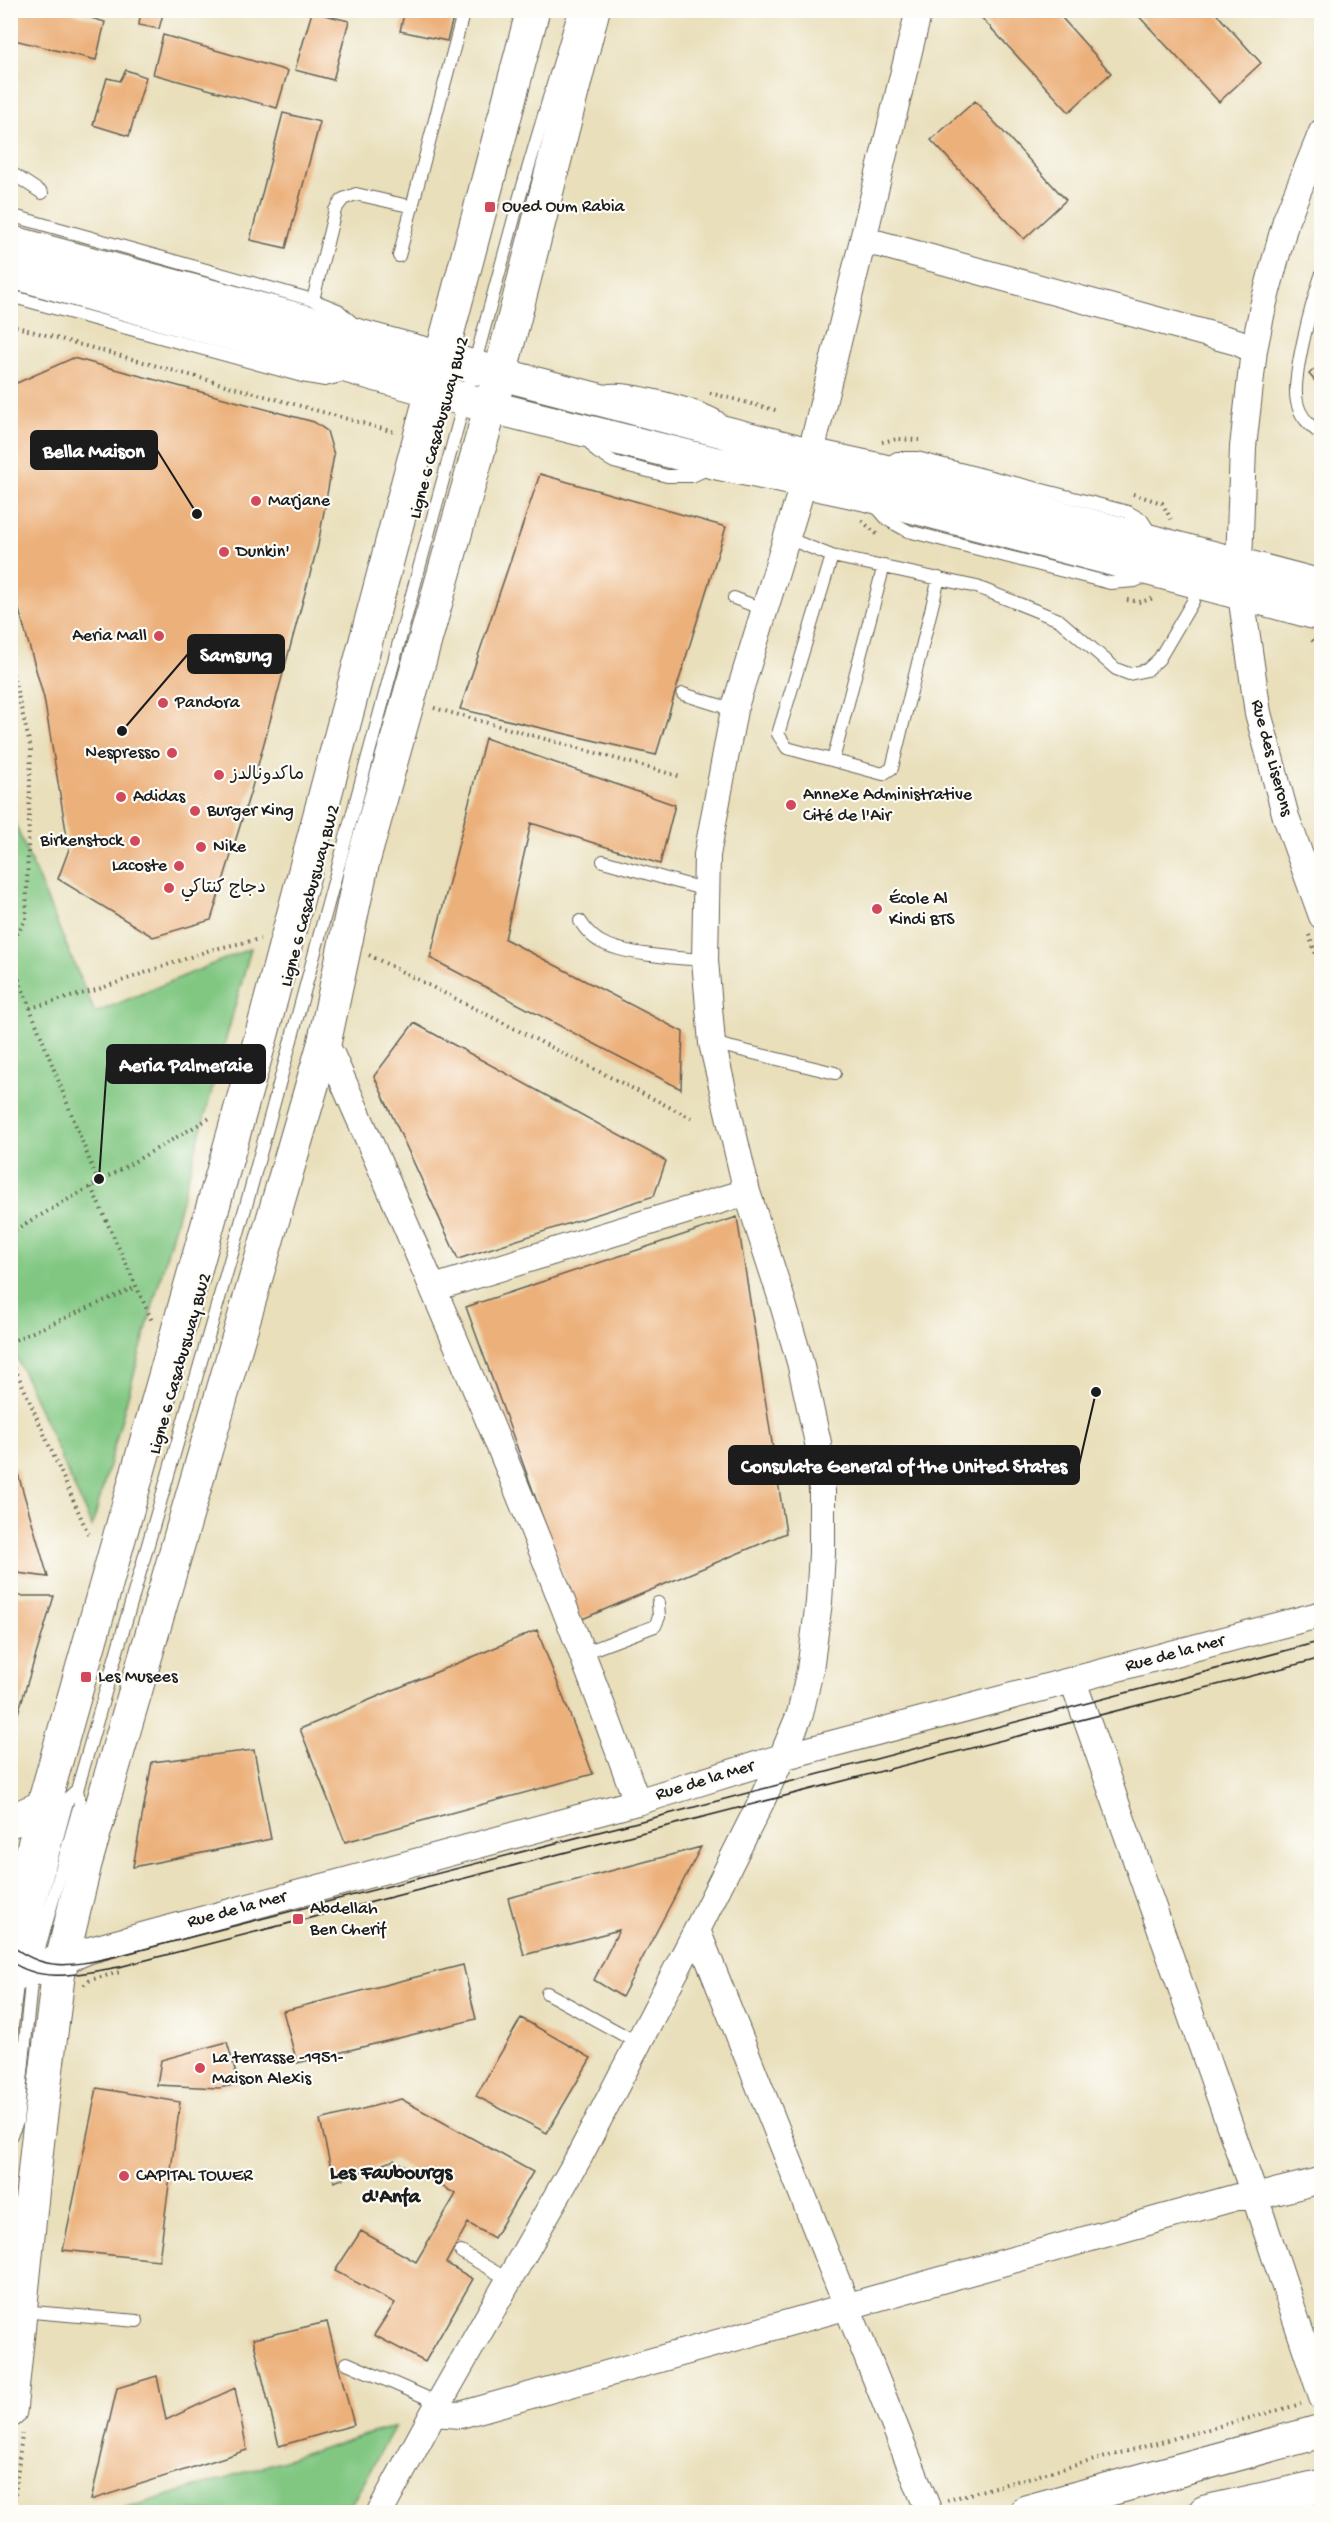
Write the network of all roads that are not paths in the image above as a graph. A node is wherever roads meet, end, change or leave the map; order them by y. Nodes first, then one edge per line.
1 (464, 10) edge
2 (533, 10) edge
3 (575, 10) edge
4 (593, 10) edge
5 (919, 10) edge
6 (1317, 124) edge
7 (10, 172) edge
8 (42, 193) dead end
9 (413, 207) junction
10 (10, 215) edge
11 (10, 242) edge
12 (863, 242) junction
13 (399, 256) dead end
14 (10, 271) edge
15 (1322, 273) edge
16 (10, 296) edge
17 (313, 300) junction
18 (1254, 350) junction
19 (361, 354) junction
20 (440, 359) junction
21 (487, 371) junction
22 (432, 390) junction
23 (478, 403) junction
24 (1322, 435) edge
25 (807, 468) junction
26 (872, 470) junction
27 (787, 538) junction
28 (1162, 546) junction
29 (832, 556) junction
30 (884, 565) junction
31 (939, 578) junction
32 (1240, 580) junction
33 (1197, 583) junction
34 (734, 598) dead end
35 (765, 610) junction
36 (1317, 614) edge
37 (683, 694) dead end
38 (734, 710) junction
39 (833, 760) junction
40 (603, 861) dead end
41 (706, 890) junction
42 (1322, 916) edge
43 (579, 921) dead end
44 (705, 960) junction
45 (712, 1043) junction
46 (324, 1044) junction
47 (835, 1073) dead end
48 (747, 1192) junction
49 (434, 1288) junction
50 (658, 1603) dead end
51 (1322, 1614) edge
52 (583, 1653) junction
53 (1073, 1681) junction
54 (782, 1757) junction
55 (637, 1802) junction
56 (44, 1807) junction
57 (10, 1821) edge
58 (697, 1930) junction
59 (36, 1942) edge
60 (547, 1993) dead end
61 (10, 2043) edge
62 (638, 2043) junction
63 (10, 2137) edge
64 (1322, 2180) edge
65 (1255, 2197) junction
66 (461, 2252) dead end
67 (509, 2280) junction
68 (847, 2306) junction
69 (20, 2311) junction
70 (137, 2321) dead end
71 (347, 2363) dead end
72 (1322, 2397) edge
73 (436, 2408) junction
74 (10, 2410) edge
75 (1322, 2431) edge
76 (1322, 2486) edge
77 (380, 2512) edge
78 (929, 2512) edge
79 (1026, 2512) edge
80 (1205, 2512) edge

1 - 9 lane
2 - 20 main road
3 - 21 lane, Ligne 6 Casabusway BW2
4 - 21 main road
5 - 12 street
6 - 18 street, Rue des Liserons
7 - 8 lane
9 - 13 lane
9 - 17 lane
10 - 17 lane
11 - 19 main road
12 - 18 street
12 - 25 street
14 - 19 main road
15 - 24 lane
16 - 19 lane
17 - 19 lane
18 - 32 street, Rue des Liserons
19 - 20 main road
19 - 22 main road
20 - 21 main road
20 - 22 main road
21 - 23 main road
21 - 25 street
22 - 23 main road
22 - 56 main road
23 - 25 street
23 - 46 main road
23 - 59 lane, Ligne 6 Casabusway BW2
25 - 26 street
25 - 27 street
26 - 28 street
26 - 28 lane
27 - 29 lane
27 - 35 street
28 - 32 street
28 - 33 street
29 - 30 lane
29 - 39 lane
30 - 31 lane
30 - 39 lane
31 - 33 lane
31 - 39 lane
32 - 33 street
32 - 36 street
32 - 42 street, Rue des Liserons
34 - 35 lane
35 - 38 street
37 - 38 lane
38 - 41 street
40 - 41 lane
41 - 44 street
43 - 44 lane
44 - 45 street
45 - 47 lane
45 - 48 street
46 - 49 street
46 - 59 main road
48 - 49 street
48 - 54 street
49 - 52 street
50 - 52 lane
51 - 53 street, Rue de la Mer
52 - 55 street
53 - 54 street, Rue de la Mer
53 - 65 street
54 - 55 street, Rue de la Mer
54 - 58 street
55 - 59 street, Rue de la Mer
56 - 57 main road
56 - 59 main road
58 - 62 street
58 - 68 street
59 - 61 lane, Ligne 6 Casabusway BW2
59 - 63 lane, Ligne 6 Casabusway BW2
59 - 69 main road
60 - 62 lane
62 - 67 street
64 - 65 street
65 - 68 street
65 - 72 street
66 - 67 lane
67 - 73 street
68 - 73 street
68 - 78 street
69 - 70 lane
69 - 74 main road
71 - 73 lane
73 - 77 street
75 - 79 main road
76 - 80 main road

